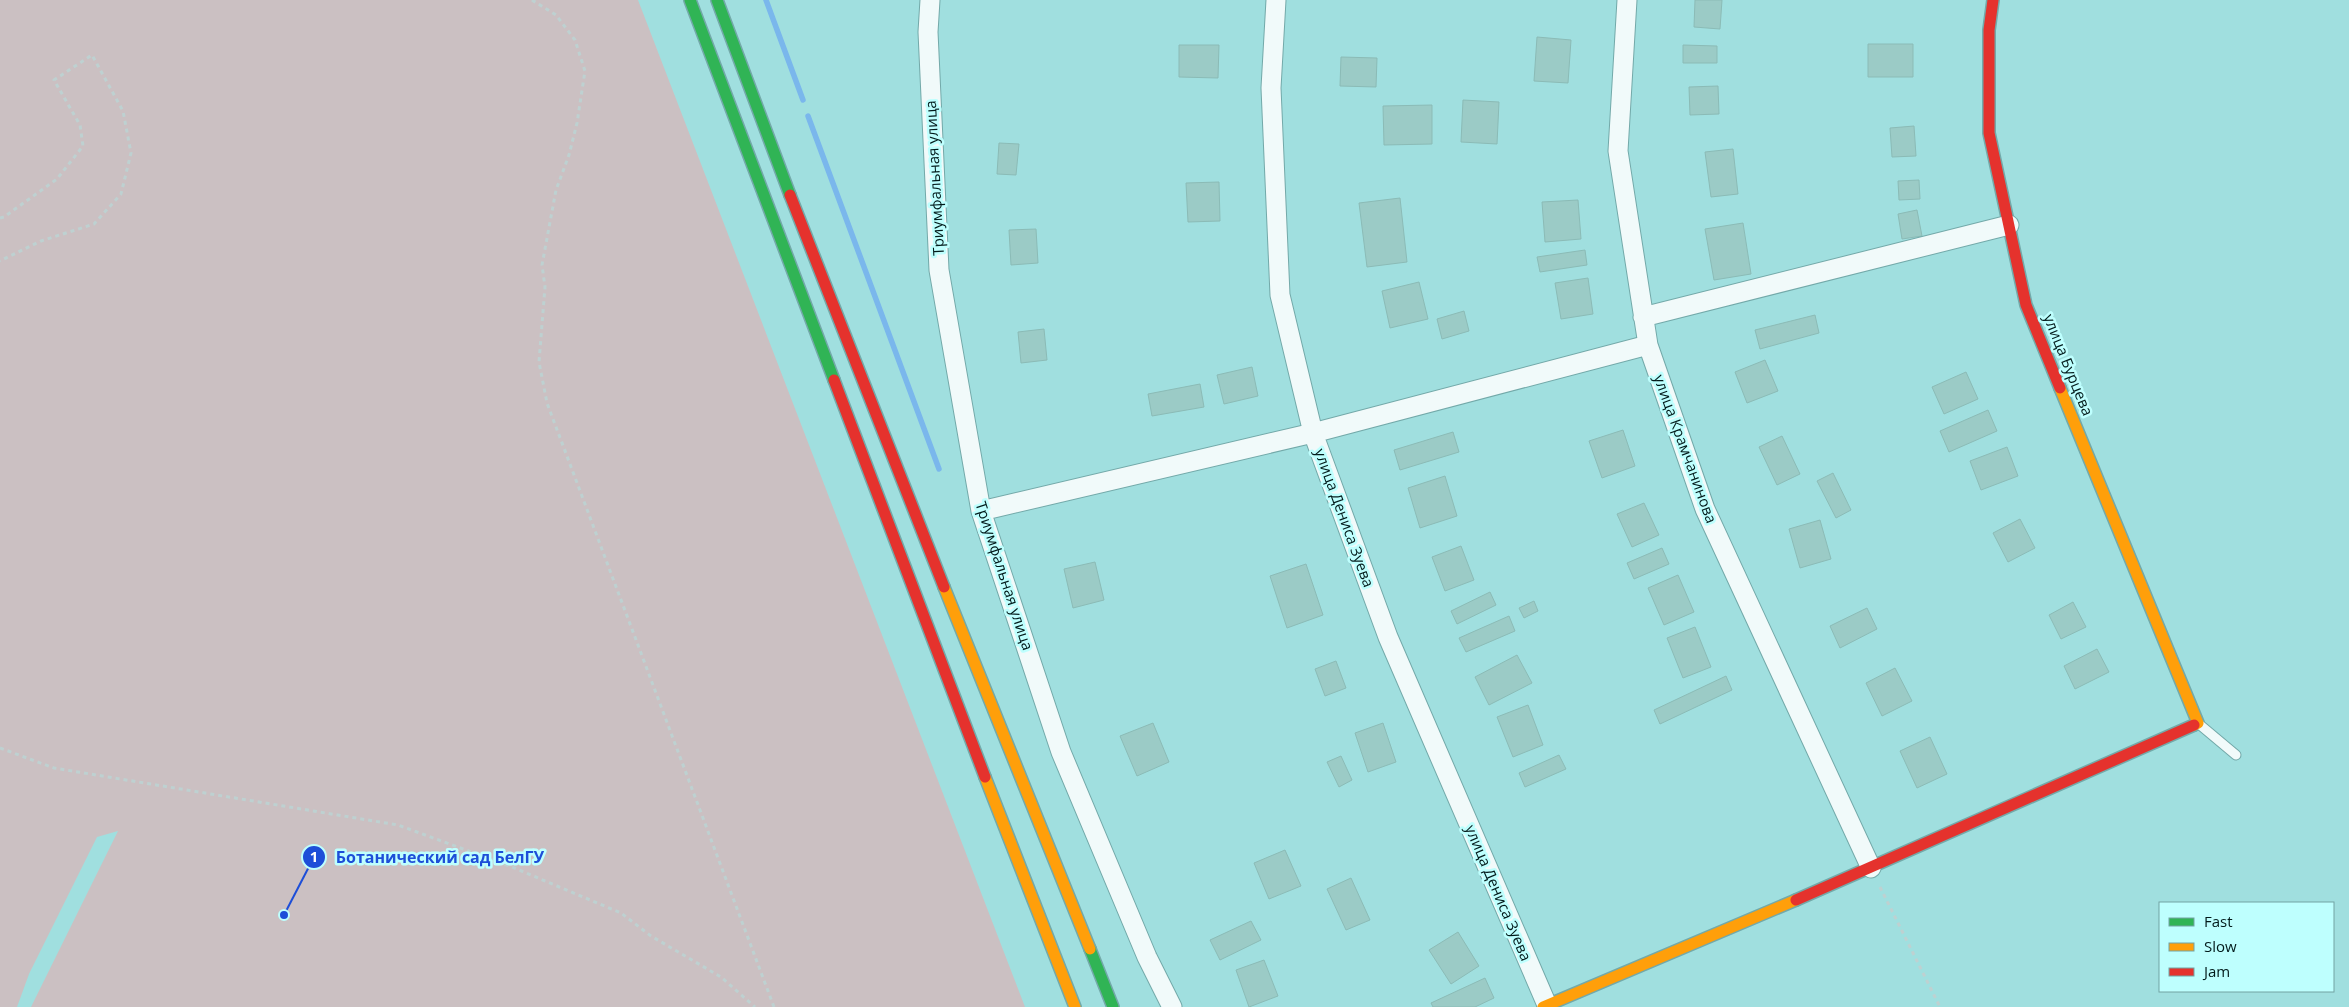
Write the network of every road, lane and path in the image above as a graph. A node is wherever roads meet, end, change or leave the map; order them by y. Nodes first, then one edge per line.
1 (532, 0) edge
2 (690, 0) edge
3 (717, 0) edge
4 (930, 0) edge
5 (1276, 0) edge
6 (1628, 0) edge
7 (1993, 0) edge
8 (0, 218) edge
9 (2009, 225) junction
10 (0, 261) edge
11 (1643, 317) junction
12 (1648, 345) junction
13 (1313, 432) junction
14 (981, 511) junction
15 (2198, 723) junction
16 (0, 748) edge
17 (2236, 755) dead end
18 (1871, 868) junction
19 (1545, 1006) edge
20 (755, 1007) edge
21 (774, 1007) edge
22 (1075, 1007) edge
23 (1113, 1007) edge
24 (1172, 1007) edge
25 (1940, 1007) edge

1 - 21 path
2 - 22 main road
3 - 23 main road
4 - 14 street, Триумфальная улица
5 - 13 street, улица Дениса Зуева
6 - 11 street, улица Крамчанинова
7 - 9 main road, улица Бурцева
8 - 10 path
9 - 11 street
9 - 15 main road, улица Бурцева
11 - 12 street, улица Крамчанинова
12 - 13 street
12 - 18 street, улица Крамчанинова
13 - 14 street
13 - 19 street, улица Дениса Зуева
14 - 24 street, Триумфальная улица
15 - 17 lane
15 - 18 main road
16 - 20 path
18 - 19 main road
18 - 25 path

